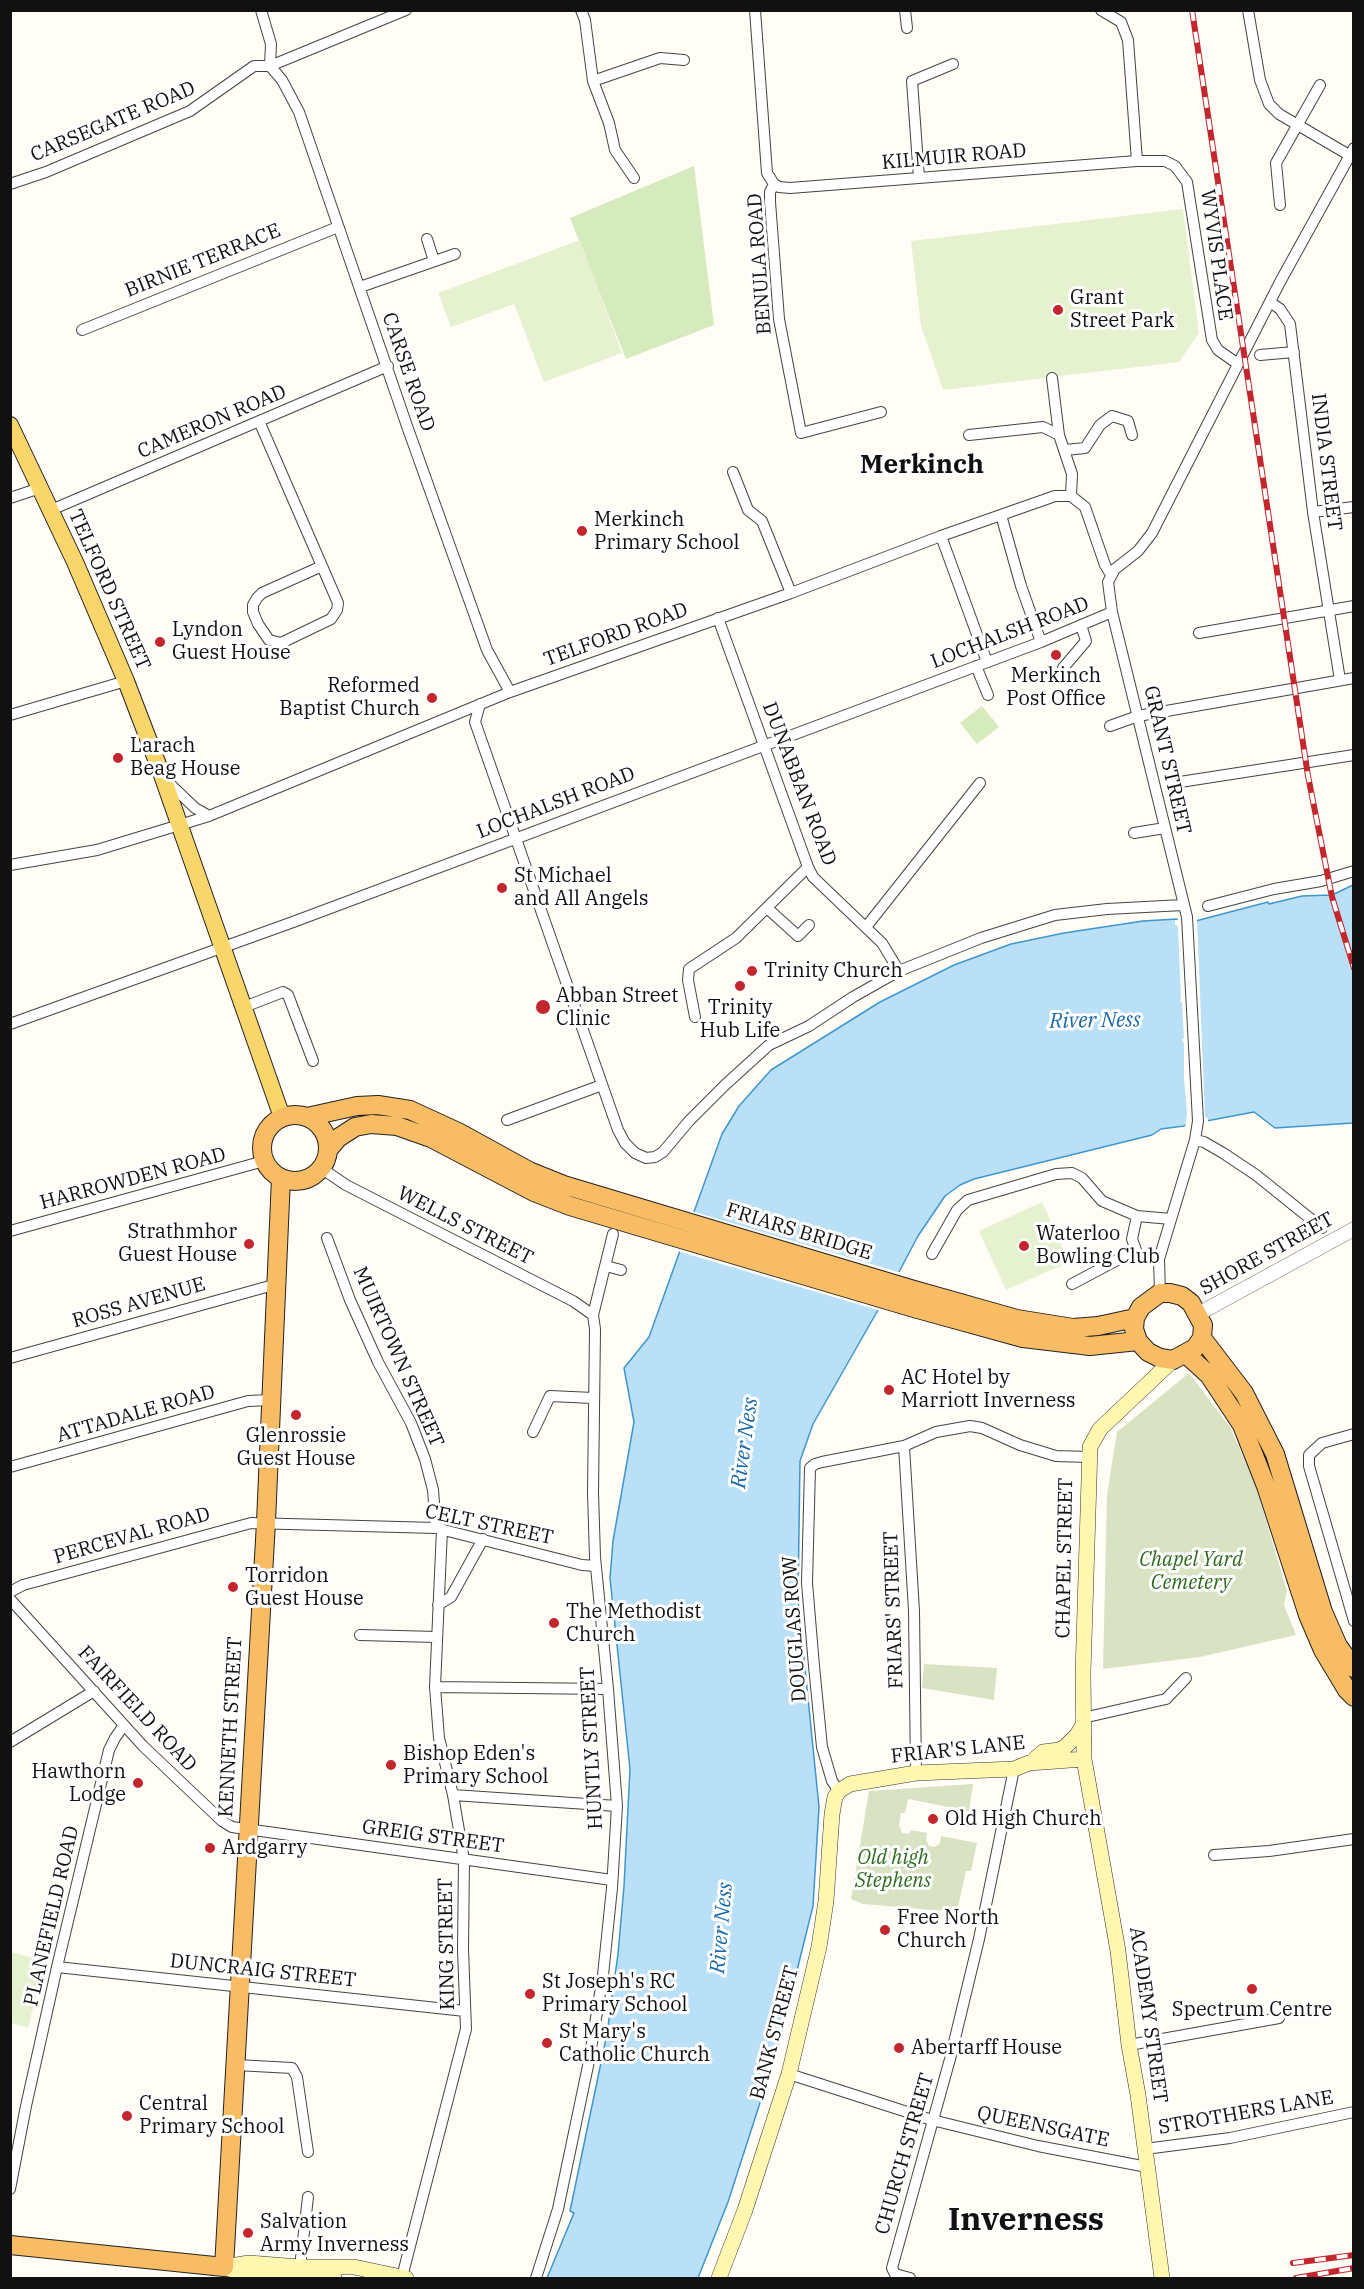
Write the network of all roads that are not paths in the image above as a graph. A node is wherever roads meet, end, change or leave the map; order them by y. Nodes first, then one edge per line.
1 (261, 10) edge
2 (406, 10) edge
3 (581, 10) edge
4 (754, 10) edge
5 (905, 10) edge
6 (1101, 10) edge
7 (1248, 10) edge
8 (907, 28) dead end
9 (684, 60) dead end
10 (953, 64) dead end
11 (270, 66) junction
12 (594, 81) junction
13 (1320, 85) dead end
14 (1297, 124) junction
15 (1351, 152) edge
16 (1137, 160) junction
17 (634, 178) dead end
18 (919, 178) junction
19 (10, 184) edge
20 (774, 184) junction
21 (1280, 205) dead end
22 (338, 226) junction
23 (427, 239) dead end
24 (454, 254) dead end
25 (434, 261) junction
26 (360, 288) junction
27 (1270, 302) junction
28 (82, 330) dead end
29 (1294, 352) junction
30 (1260, 355) dead end
31 (1238, 364) junction
32 (388, 366) junction
33 (1052, 378) dead end
34 (881, 412) dead end
35 (260, 421) junction
36 (10, 425) edge
37 (969, 435) dead end
38 (1059, 435) junction
39 (1132, 435) dead end
40 (1065, 450) junction
41 (733, 472) dead end
42 (40, 488) junction
43 (1071, 496) junction
44 (10, 498) edge
45 (1353, 507) edge
46 (51, 510) junction
47 (1313, 512) junction
48 (1001, 515) junction
49 (942, 536) junction
50 (322, 566) junction
51 (1111, 575) junction
52 (791, 593) junction
53 (1353, 606) edge
54 (1329, 610) junction
55 (1112, 612) junction
56 (718, 618) junction
57 (1081, 625) junction
58 (1199, 633) dead end
59 (1041, 642) junction
60 (987, 662) junction
61 (976, 666) junction
62 (1063, 668) dead end
63 (1353, 678) edge
64 (1340, 680) junction
65 (126, 681) junction
66 (510, 692) junction
67 (988, 695) dead end
68 (480, 704) junction
69 (10, 715) edge
70 (1138, 716) junction
71 (1110, 726) dead end
72 (764, 745) junction
73 (1353, 755) edge
74 (162, 775) junction
75 (1180, 782) dead end
76 (980, 783) dead end
77 (209, 816) junction
78 (179, 825) junction
79 (1165, 828) junction
80 (1134, 833) dead end
81 (516, 837) junction
82 (10, 865) edge
83 (808, 867) junction
84 (1353, 871) edge
85 (1183, 905) junction
86 (1208, 906) dead end
87 (766, 908) junction
88 (809, 925) dead end
89 (866, 927) junction
90 (221, 947) junction
91 (899, 971) junction
92 (244, 1007) junction
93 (695, 1017) dead end
94 (10, 1024) edge
95 (313, 1061) dead end
96 (602, 1085) junction
97 (282, 1117) junction
98 (307, 1118) junction
99 (507, 1120) dead end
100 (1195, 1140) junction
101 (328, 1150) junction
102 (264, 1161) junction
103 (321, 1168) junction
104 (281, 1178) junction
105 (1137, 1216) junction
106 (1171, 1219) junction
107 (672, 1227) junction
108 (1322, 1228) dead end
109 (1353, 1229) edge
110 (10, 1231) edge
111 (613, 1234) dead end
112 (327, 1238) dead end
113 (932, 1254) dead end
114 (606, 1266) junction
115 (621, 1270) dead end
116 (277, 1284) junction
117 (1072, 1284) dead end
118 (1160, 1293) junction
119 (907, 1297) junction
120 (1198, 1314) junction
121 (593, 1316) junction
122 (1135, 1318) junction
123 (1202, 1338) junction
124 (1143, 1347) junction
125 (1179, 1357) junction
126 (10, 1358) edge
127 (1149, 1380) junction
128 (593, 1398) junction
129 (271, 1400) junction
130 (533, 1432) dead end
131 (1353, 1434) edge
132 (904, 1446) junction
133 (1089, 1457) junction
134 (10, 1467) edge
135 (266, 1522) junction
136 (439, 1528) junction
137 (483, 1539) junction
138 (596, 1566) junction
139 (10, 1592) edge
140 (10, 1599) edge
141 (438, 1605) junction
142 (1353, 1621) edge
143 (360, 1635) dead end
144 (437, 1636) junction
145 (1353, 1668) edge
146 (1186, 1678) dead end
147 (435, 1687) junction
148 (608, 1689) junction
149 (94, 1691) junction
150 (1353, 1697) edge
151 (1083, 1722) junction
152 (124, 1725) junction
153 (10, 1742) edge
154 (1084, 1759) junction
155 (1029, 1763) junction
156 (1014, 1769) junction
157 (916, 1773) junction
158 (839, 1791) junction
159 (453, 1795) junction
160 (616, 1806) junction
161 (248, 1830) junction
162 (1353, 1839) edge
163 (1214, 1855) dead end
164 (464, 1860) junction
165 (612, 1880) junction
166 (57, 1967) junction
167 (240, 1987) junction
168 (465, 2011) junction
169 (1279, 2018) dead end
170 (1129, 2045) junction
171 (236, 2065) junction
172 (789, 2074) junction
173 (1353, 2112) edge
174 (932, 2120) junction
175 (1145, 2149) junction
176 (308, 2152) dead end
177 (1147, 2167) junction
178 (10, 2189) edge
179 (308, 2197) dead end
180 (10, 2245) edge
181 (300, 2267) junction
182 (224, 2273) edge
183 (399, 2277) edge
184 (334, 2278) edge
185 (536, 2278) edge
186 (719, 2278) edge
187 (910, 2278) edge
188 (1162, 2278) edge

1 - 11 street
2 - 11 street, CARSEGATE ROAD
3 - 12 street
4 - 20 street, BENULA ROAD
5 - 8 street
6 - 16 street
7 - 14 street
9 - 12 street
10 - 18 street
11 - 19 street, CARSEGATE ROAD
11 - 22 street, CARSE ROAD
12 - 17 street
13 - 14 street
14 - 15 street
14 - 21 street
15 - 27 street
16 - 18 street, KILMUIR ROAD
16 - 31 street, WYVIS PLACE
18 - 20 street, KILMUIR ROAD
20 - 34 street, BENULA ROAD
22 - 26 street, CARSE ROAD
22 - 28 street, BIRNIE TERRACE
23 - 25 street
24 - 25 street
25 - 26 street
26 - 32 street, CARSE ROAD
27 - 29 street, INDIA STREET
27 - 31 street
29 - 30 street
29 - 47 street, INDIA STREET
31 - 51 street
32 - 35 street, CAMERON ROAD
32 - 66 street, CARSE ROAD
33 - 38 street
35 - 46 street, CAMERON ROAD
35 - 50 street
36 - 42 main road, TELFORD STREET
37 - 38 street
38 - 40 street
39 - 40 street
40 - 43 street
41 - 52 street
42 - 44 street
42 - 46 main road, TELFORD STREET
43 - 48 street, TELFORD ROAD
43 - 51 street
45 - 47 street
46 - 65 main road, TELFORD STREET
47 - 54 street, INDIA STREET
48 - 49 street, TELFORD ROAD
48 - 59 street
49 - 52 street, TELFORD ROAD
49 - 60 street
50 - 50 street
51 - 55 street, GRANT STREET
52 - 56 street, TELFORD ROAD
53 - 54 street
54 - 58 street
54 - 64 street, INDIA STREET
55 - 57 street, LOCHALSH ROAD
55 - 70 street, GRANT STREET
56 - 66 street, TELFORD ROAD
56 - 72 street, DUNABBAN ROAD
57 - 59 street, LOCHALSH ROAD
57 - 62 street
59 - 60 street, LOCHALSH ROAD
60 - 61 street, LOCHALSH ROAD
61 - 67 street
61 - 72 street, LOCHALSH ROAD
63 - 64 street
64 - 70 street
65 - 69 street
65 - 74 main road, TELFORD STREET
66 - 68 street, TELFORD ROAD
68 - 77 street, TELFORD ROAD
68 - 81 street
70 - 71 street
70 - 79 street, GRANT STREET
72 - 81 street, LOCHALSH ROAD
72 - 83 street, DUNABBAN ROAD
73 - 75 street
74 - 77 street, TELFORD STREET
74 - 78 main road, TELFORD STREET
76 - 89 street
77 - 78 street, TELFORD ROAD
78 - 82 street, TELFORD ROAD
78 - 90 main road, TELFORD STREET
79 - 80 street
79 - 85 street, GRANT STREET
81 - 90 street, LOCHALSH ROAD
81 - 96 street
83 - 87 street
83 - 89 street, DUNABBAN ROAD
84 - 86 street
85 - 91 street
85 - 100 street, GRANT STREET
87 - 88 street
87 - 93 street
89 - 91 street, DUNABBAN ROAD
90 - 92 main road, TELFORD STREET
90 - 94 street, LOCHALSH ROAD
91 - 96 street
92 - 95 street
92 - 97 main road, TELFORD STREET
96 - 99 street
97 - 98 highway
97 - 102 highway
98 - 101 highway
98 - 107 highway
100 - 106 street, GRANT STREET
100 - 108 street
101 - 103 highway
101 - 107 highway
102 - 104 highway
102 - 110 street, HARROWDEN ROAD
103 - 104 highway
103 - 121 street, WELLS STREET
104 - 116 highway, KENNETH STREET
105 - 106 street
105 - 113 street
105 - 117 street
106 - 118 street, GRANT STREET
107 - 119 highway, FRIARS BRIDGE
109 - 120 street, SHORE STREET
111 - 114 street, HUNTLY STREET
112 - 136 street, MUIRTOWN STREET
114 - 115 street
114 - 121 street, HUNTLY STREET
116 - 126 street, ROSS AVENUE
116 - 129 highway, KENNETH STREET
118 - 120 highway
118 - 122 highway
119 - 122 highway
119 - 124 highway
120 - 123 highway
121 - 128 street, HUNTLY STREET
122 - 124 highway
123 - 125 highway
123 - 145 highway
124 - 125 highway
124 - 127 main road
125 - 127 main road, CHAPEL STREET
125 - 150 highway
127 - 133 main road, CHAPEL STREET
128 - 130 street
128 - 138 street, HUNTLY STREET
129 - 134 street, ATTADALE ROAD
129 - 135 highway, KENNETH STREET
131 - 142 street
132 - 133 street
132 - 157 street, FRIARS' STREET
132 - 158 street, DOUGLAS ROW
133 - 151 main road, CHAPEL STREET
135 - 136 street, CELT STREET
135 - 139 street, PERCEVAL ROAD
135 - 161 highway, KENNETH STREET
136 - 137 street, CELT STREET
136 - 141 street, MUIRTOWN STREET
137 - 138 street, CELT STREET
137 - 141 street
138 - 148 street, HUNTLY STREET
140 - 149 street, FAIRFIELD ROAD
141 - 144 street, KING STREET
143 - 144 street
144 - 147 street, KING STREET
146 - 151 street
147 - 148 street
147 - 159 street, KING STREET
148 - 160 street, HUNTLY STREET
149 - 152 street, FAIRFIELD ROAD
149 - 153 street
151 - 154 main road, CHAPEL STREET
151 - 155 main road
152 - 161 street, FAIRFIELD ROAD
152 - 166 street, PLANEFIELD ROAD
154 - 155 main road, FRIAR'S LANE
154 - 170 main road, ACADEMY STREET
155 - 156 main road, FRIAR'S LANE
156 - 157 main road, FRIAR'S LANE
156 - 174 street, CHURCH STREET
157 - 158 main road, FRIAR'S LANE
158 - 172 main road, BANK STREET
159 - 160 street
159 - 164 street, KING STREET
160 - 165 street, HUNTLY STREET
161 - 164 street, GREIG STREET
161 - 167 highway, KENNETH STREET
162 - 163 street
164 - 165 street, GREIG STREET
164 - 168 street, KING STREET
165 - 185 street, HUNTLY STREET
166 - 167 street, DUNCRAIG STREET
166 - 178 street, PLANEFIELD ROAD
167 - 168 street, DUNCRAIG STREET
167 - 171 highway, KENNETH STREET
168 - 183 street, KING STREET
169 - 170 street
170 - 175 main road, ACADEMY STREET
171 - 176 street
171 - 182 highway, KENNETH STREET
172 - 174 street, QUEENSGATE
172 - 186 main road, BANK STREET
173 - 175 street, STROTHERS LANE
174 - 177 street, QUEENSGATE
174 - 187 street, CHURCH STREET
175 - 177 main road, ACADEMY STREET
177 - 188 main road, ACADEMY STREET
179 - 181 street
180 - 182 highway
181 - 182 main road
181 - 183 main road
182 - 184 main road

